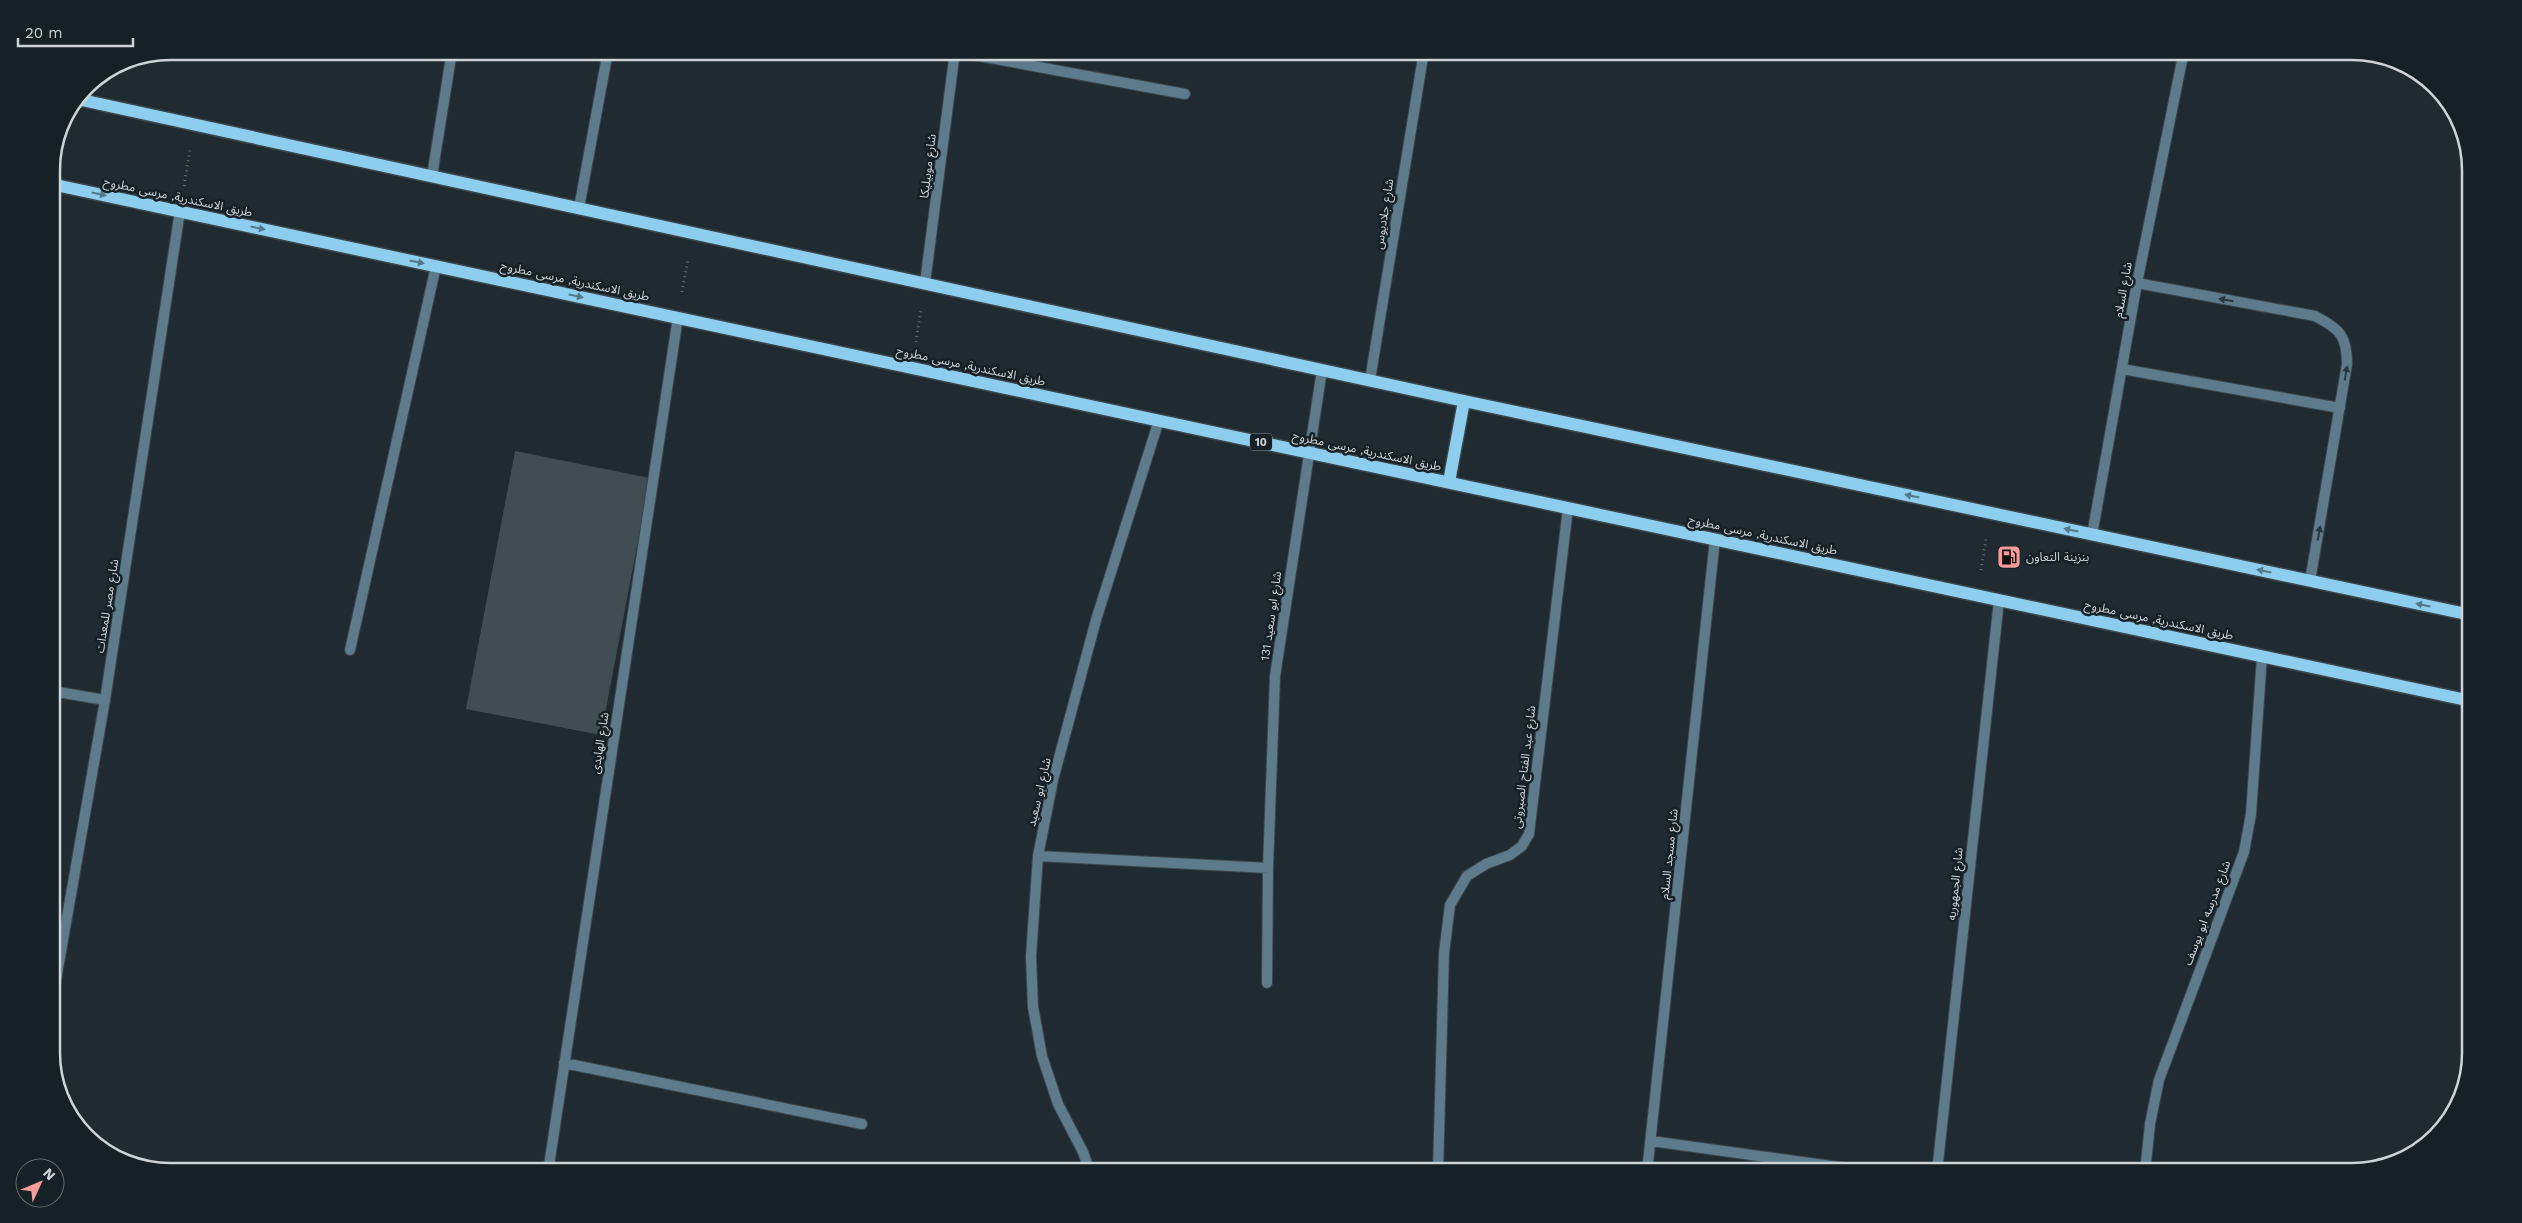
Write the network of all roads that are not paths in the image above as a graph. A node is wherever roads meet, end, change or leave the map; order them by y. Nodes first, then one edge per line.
1 (451, 60) edge
2 (606, 60) edge
3 (953, 60) edge
4 (998, 60) edge
5 (1423, 60) edge
6 (2182, 60) edge
7 (1185, 94) dead end
8 (85, 101) edge
9 (432, 176) junction
10 (60, 186) edge
11 (579, 208) junction
12 (180, 211) junction
13 (436, 266) junction
14 (925, 283) junction
15 (2137, 284) junction
16 (678, 318) junction
17 (2122, 369) junction
18 (1322, 370) junction
19 (1370, 380) junction
20 (1464, 401) junction
21 (2340, 408) junction
22 (1158, 420) junction
23 (1309, 452) junction
24 (1449, 482) junction
25 (1568, 508) junction
26 (2092, 535) junction
27 (1715, 539) junction
28 (2310, 581) junction
29 (1999, 600) junction
30 (2462, 613) edge
31 (350, 650) dead end
32 (2262, 656) junction
33 (60, 692) edge
34 (2462, 699) edge
35 (105, 700) junction
36 (1038, 856) junction
37 (1268, 868) junction
38 (60, 957) edge
39 (1267, 983) dead end
40 (564, 1063) junction
41 (862, 1124) dead end
42 (1651, 1141) junction
43 (549, 1163) edge
44 (1087, 1163) edge
45 (1438, 1163) edge
46 (1648, 1163) edge
47 (1810, 1163) edge
48 (1938, 1163) edge
49 (2146, 1163) edge

1 - 9 street
2 - 11 street
3 - 14 street, شارع موبيليكا
4 - 7 street
5 - 19 street, شارع جلاديوس
6 - 15 street, شارع السلام
8 - 9 main road
9 - 11 main road
10 -> 12 main road, طريق الاسكندرية, مرسى مطروح / 10
11 - 14 main road
12 -> 13 main road, طريق الاسكندرية, مرسى مطروح / 10
12 - 35 street, شارع مصر للمعدات
13 -> 16 main road, طريق الاسكندرية, مرسى مطروح / 10
13 - 31 street
14 - 18 main road
15 - 17 street, شارع السلام
21 -> 15 street
16 - 22 main road, طريق الاسكندرية, مرسى مطروح / 10
16 - 40 street, شارع الهايدى
17 - 21 street
17 - 26 street, شارع السلام
18 - 19 main road
18 - 23 street, شارع ابو سعيد 131
19 - 20 main road
20 - 24 main road
26 -> 20 main road
28 -> 21 street
22 - 23 main road, طريق الاسكندرية, مرسى مطروح / 10
22 - 36 street, شارع ابو سعيد
23 - 24 main road, طريق الاسكندرية, مرسى مطروح / 10
23 - 37 street, شارع ابو سعيد 131
24 - 25 main road, طريق الاسكندرية, مرسى مطروح / 10
25 - 27 main road, طريق الاسكندرية, مرسى مطروح / 10
25 - 45 street, شارع عبد الفتاح الصبروتى
28 -> 26 main road
27 - 29 main road, طريق الاسكندرية, مرسى مطروح / 10
27 - 42 street, شارع مسجد السلام
30 -> 28 main road
29 - 32 main road, طريق الاسكندرية, مرسى مطروح / 10
29 - 48 street, شارع الجمهوريه
32 - 34 main road, طريق الاسكندرية, مرسى مطروح / 10
32 - 49 street, شارع مدرسه ابو يوسف
33 - 35 street
35 - 38 street, شارع مصر للمعدات
36 - 37 street
36 - 44 street, شارع ابو سعيد
37 - 39 street, شارع ابو سعيد 131
40 - 41 street
40 - 43 street, شارع الهايدى
42 - 46 street, شارع مسجد السلام
42 - 47 street

